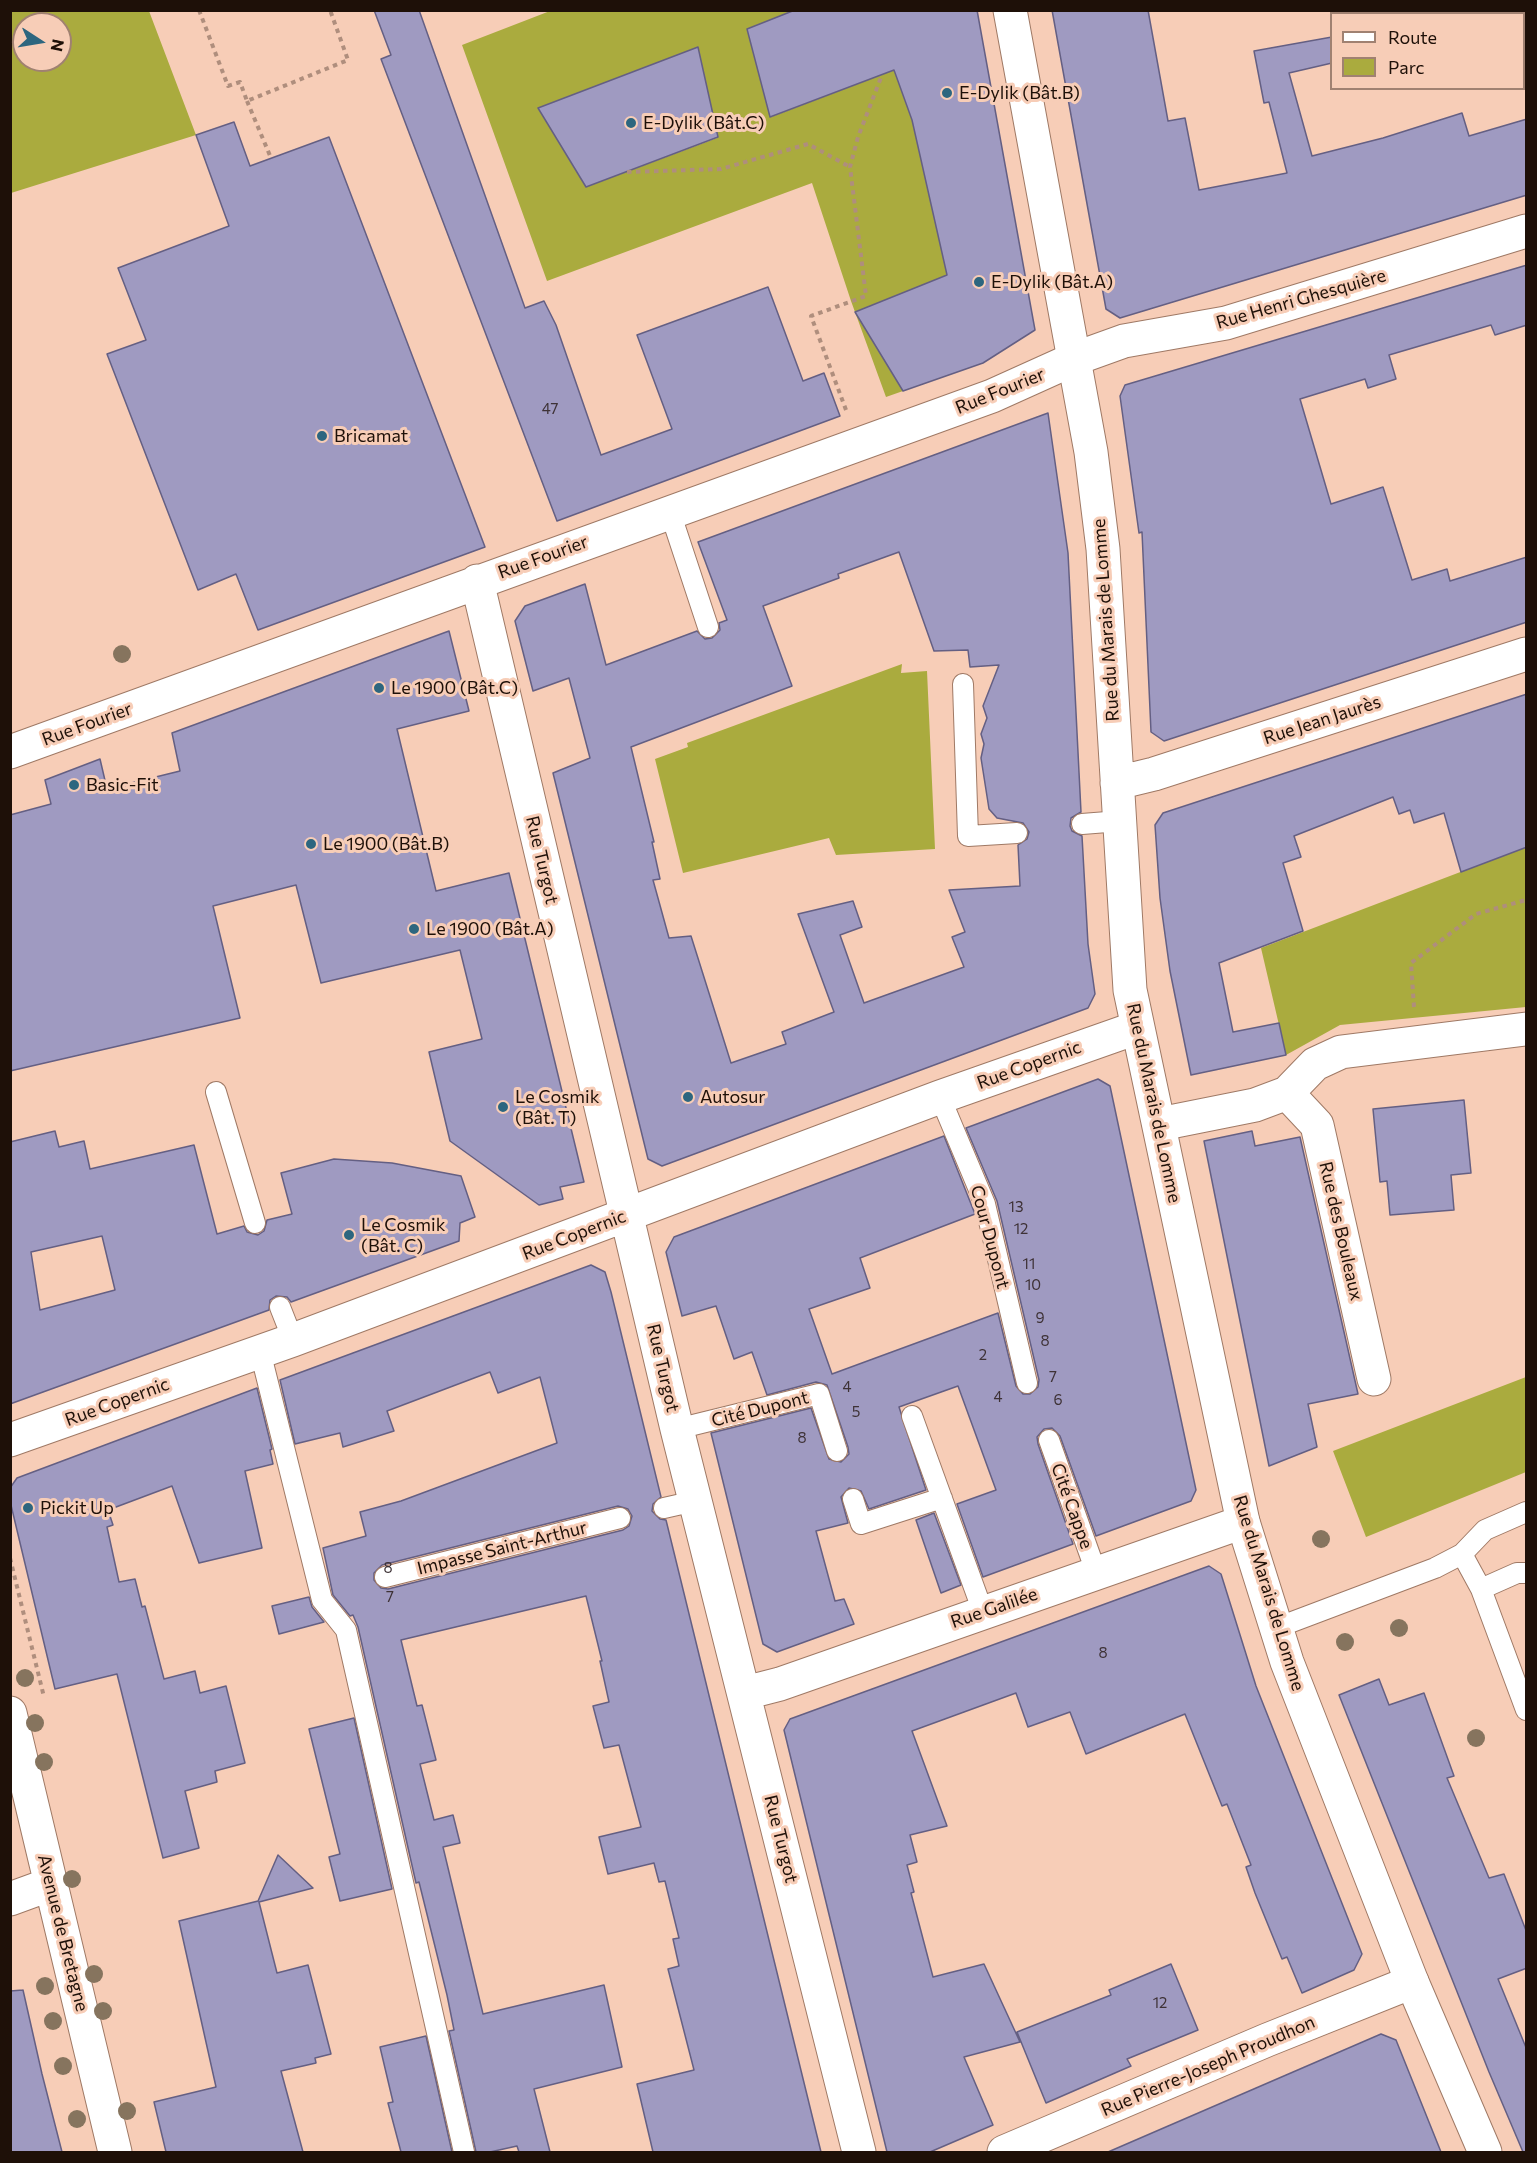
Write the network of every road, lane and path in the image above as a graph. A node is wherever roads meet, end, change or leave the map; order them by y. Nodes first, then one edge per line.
1 (199, 10) edge
2 (330, 10) edge
3 (1010, 10) edge
4 (882, 75) dead end
5 (247, 101) junction
6 (271, 158) dead end
7 (850, 167) junction
8 (627, 172) dead end
9 (1527, 231) edge
10 (1074, 359) junction
11 (858, 444) junction
12 (670, 512) junction
13 (477, 581) junction
14 (708, 627) dead end
15 (1527, 654) edge
16 (963, 684) dead end
17 (10, 752) edge
18 (1118, 783) junction
19 (1120, 821) junction
20 (1082, 824) dead end
21 (1017, 833) dead end
22 (1527, 900) edge
23 (1136, 1028) junction
24 (1527, 1029) edge
25 (1417, 1043) junction
26 (216, 1092) dead end
27 (1287, 1093) junction
28 (940, 1097) junction
29 (1160, 1125) junction
30 (627, 1215) junction
31 (255, 1223) dead end
32 (280, 1307) dead end
33 (293, 1340) junction
34 (260, 1351) junction
35 (1374, 1379) dead end
36 (1027, 1383) dead end
37 (912, 1416) dead end
38 (677, 1429) junction
39 (10, 1440) edge
40 (1049, 1440) dead end
41 (837, 1451) dead end
42 (942, 1498) junction
43 (853, 1499) dead end
44 (1527, 1512) edge
45 (620, 1518) dead end
46 (1243, 1522) junction
47 (1462, 1554) junction
48 (1096, 1572) junction
49 (1527, 1574) edge
50 (385, 1577) dead end
51 (1481, 1589) junction
52 (983, 1612) junction
53 (1276, 1628) junction
54 (745, 1693) junction
55 (1527, 1710) edge
56 (10, 1713) edge
57 (51, 1884) junction
58 (11, 1899) edge
59 (1412, 1982) junction
60 (115, 2152) edge
61 (464, 2152) edge
62 (859, 2152) edge
63 (1004, 2152) edge
64 (1485, 2152) edge

1 - 5 path
2 - 5 path
3 - 10 street, Rue du Marais de Lomme
4 - 7 path
5 - 6 path
7 - 8 path
7 - 11 path
9 - 10 street, Rue Henri Ghesquière
10 - 11 street, Rue Fourier
10 - 18 street, Rue du Marais de Lomme
11 - 12 street, Rue Fourier
12 - 13 street, Rue Fourier
12 - 14 lane
13 - 17 street, Rue Fourier
13 - 30 street, Rue Turgot
15 - 18 street, Rue Jean Jaurès
16 - 21 lane
18 - 19 street, Rue du Marais de Lomme
19 - 20 lane
19 - 23 street, Rue du Marais de Lomme
22 - 25 path
23 - 28 street, Rue Copernic
23 - 29 street, Rue du Marais de Lomme
24 - 25 street
25 - 27 street
26 - 31 lane
27 - 29 street
27 - 35 street, Rue des Bouleaux
28 - 30 street, Rue Copernic
28 - 36 lane, Cour Dupont
29 - 46 street, Rue du Marais de Lomme
30 - 33 street, Rue Copernic
30 - 38 street, Rue Turgot
32 - 33 lane
33 - 34 street, Rue Copernic
34 - 39 street, Rue Copernic
34 - 61 lane
37 - 42 lane
38 - 41 lane, Cité Dupont
38 - 54 street, Rue Turgot
40 - 48 lane, Cité Cappe
42 - 43 lane
42 - 52 lane
44 - 47 lane
45 - 50 lane, Impasse Saint-Arthur
46 - 48 street, Rue Galilée
46 - 53 street, Rue du Marais de Lomme
47 - 51 lane
47 - 53 lane
48 - 52 street, Rue Galilée
49 - 51 lane
51 - 55 lane
52 - 54 street, Rue Galilée
53 - 59 street, Rue du Marais de Lomme
54 - 62 street, Rue Turgot
56 - 57 street, Avenue de Bretagne
57 - 58 street
57 - 60 street, Avenue de Bretagne
59 - 63 street, Rue Pierre-Joseph Proudhon
59 - 64 street, Rue du Marais de Lomme

